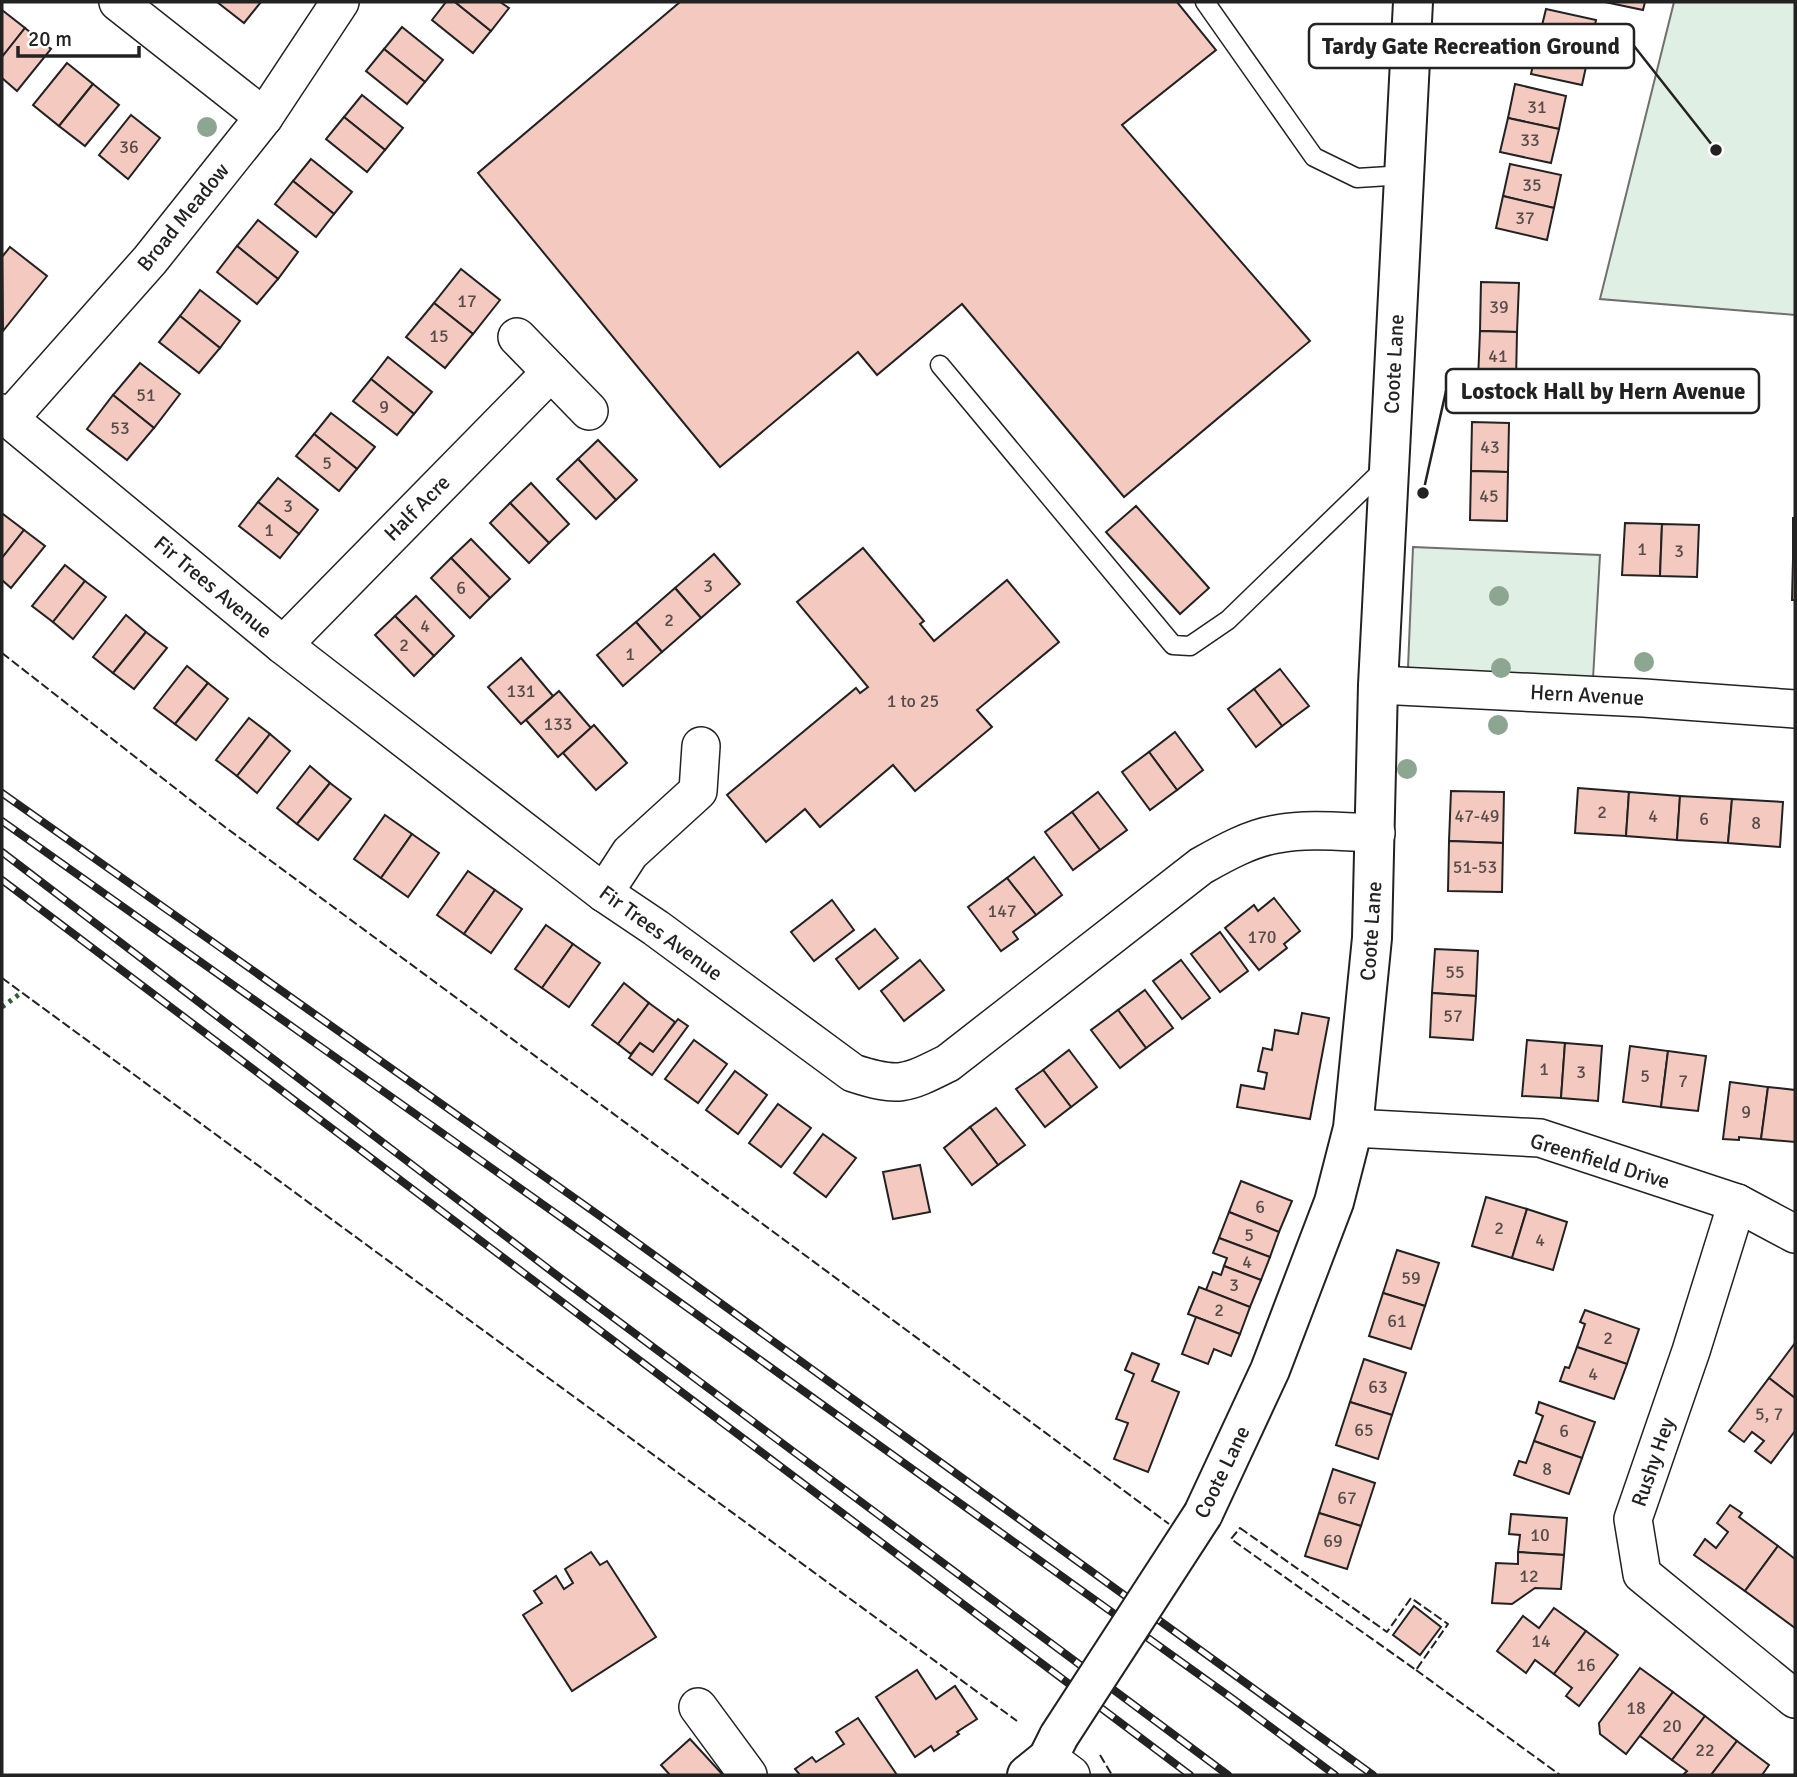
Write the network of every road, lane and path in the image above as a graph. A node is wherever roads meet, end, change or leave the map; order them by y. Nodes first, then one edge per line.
1 (118, 2) edge
2 (340, 2) edge
3 (1205, 2) edge
4 (1413, 2) edge
5 (264, 117) junction
6 (1405, 175) junction
7 (517, 337) dead end
8 (940, 365) dead end
9 (551, 372) junction
10 (589, 411) dead end
11 (5, 416) edge
12 (1388, 465) junction
13 (283, 645) junction
14 (1378, 685) junction
15 (1795, 709) edge
16 (701, 746) dead end
17 (1376, 833) junction
18 (604, 893) junction
19 (1353, 1128) junction
20 (1737, 1203) junction
21 (1795, 1234) edge
22 (1795, 1699) edge
23 (698, 1707) dead end
24 (1051, 1761) edge
25 (748, 1775) edge

1 - 5 street
2 - 5 street, Broad Meadow
3 - 6 lane
4 - 6 street, Coote Lane
5 - 11 street, Broad Meadow
6 - 12 street, Coote Lane
7 - 9 street
8 - 12 lane
9 - 10 street
9 - 13 street, Half Acre
11 - 13 street, Fir Trees Avenue
12 - 14 street, Coote Lane
13 - 18 street, Fir Trees Avenue
14 - 15 street, Hern Avenue
14 - 17 street, Coote Lane
16 - 18 street
17 - 18 street, Fir Trees Avenue
17 - 19 street, Coote Lane
19 - 20 street, Greenfield Drive
19 - 24 street, Coote Lane, bridge
20 - 21 street, Greenfield Drive
20 - 22 street, Rushy Hey
23 - 25 street

